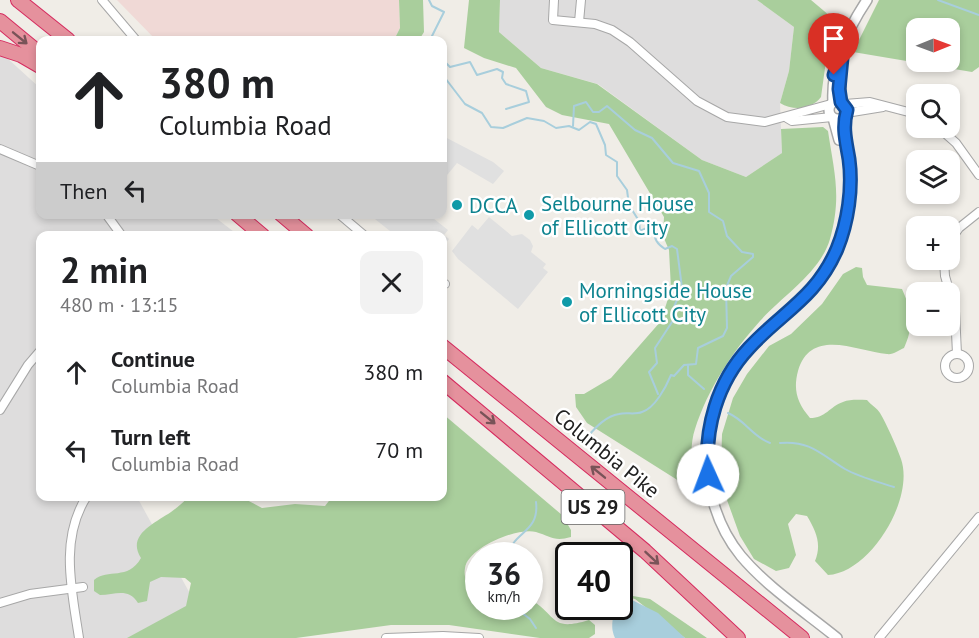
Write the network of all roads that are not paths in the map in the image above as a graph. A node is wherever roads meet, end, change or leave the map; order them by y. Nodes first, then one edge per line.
1 (18, 0) edge
2 (27, 0) edge
3 (102, 0) edge
4 (554, 0) edge
5 (581, 0) edge
6 (867, 0) edge
7 (0, 21) edge
8 (579, 22) junction
9 (64, 36) edge
10 (65, 36) edge
11 (133, 36) edge
12 (0, 48) edge
13 (36, 51) edge
14 (36, 64) edge
15 (840, 107) junction
16 (906, 112) edge
17 (832, 117) junction
18 (786, 118) junction
19 (950, 138) edge
20 (0, 149) edge
21 (36, 164) edge
22 (979, 175) edge
23 (849, 177) junction
24 (979, 212) edge
25 (243, 219) edge
26 (287, 219) edge
27 (345, 219) edge
28 (960, 226) edge
29 (257, 231) edge
30 (301, 231) edge
31 (359, 231) edge
32 (945, 270) edge
33 (447, 350) edge
34 (957, 354) dead end
35 (36, 356) edge
36 (447, 385) edge
37 (0, 410) edge
38 (85, 501) edge
39 (979, 517) edge
40 (725, 575) junction
41 (83, 587) dead end
42 (72, 588) junction
43 (0, 603) edge
44 (79, 638) edge
45 (386, 638) edge
46 (479, 638) edge
47 (738, 638) edge
48 (791, 638) edge
49 (802, 638) edge
50 (837, 638) edge
51 (879, 638) edge

1 - 9 highway
2 - 10 highway
3 - 11 street
4 - 8 street
5 - 8 street
6 - 15 street
7 -> 13 highway
8 - 18 street
12 - 14 highway
15 - 16 street
15 - 17 street
15 - 18 street
15 - 23 street
17 - 18 street
17 - 23 street
19 - 22 street
20 - 21 street
23 - 50 street
24 - 28 street
25 - 29 highway
26 - 30 highway
27 - 31 street
32 - 34 street
40 -> 33 highway, Columbia Pike / US 29
35 - 37 street
36 -> 47 highway, US 29
38 - 42 street
39 - 51 street
40 - 48 highway
40 - 49 highway, Columbia Pike / US 29
41 - 42 street
42 - 43 street
42 - 44 street
45 - 46 street

